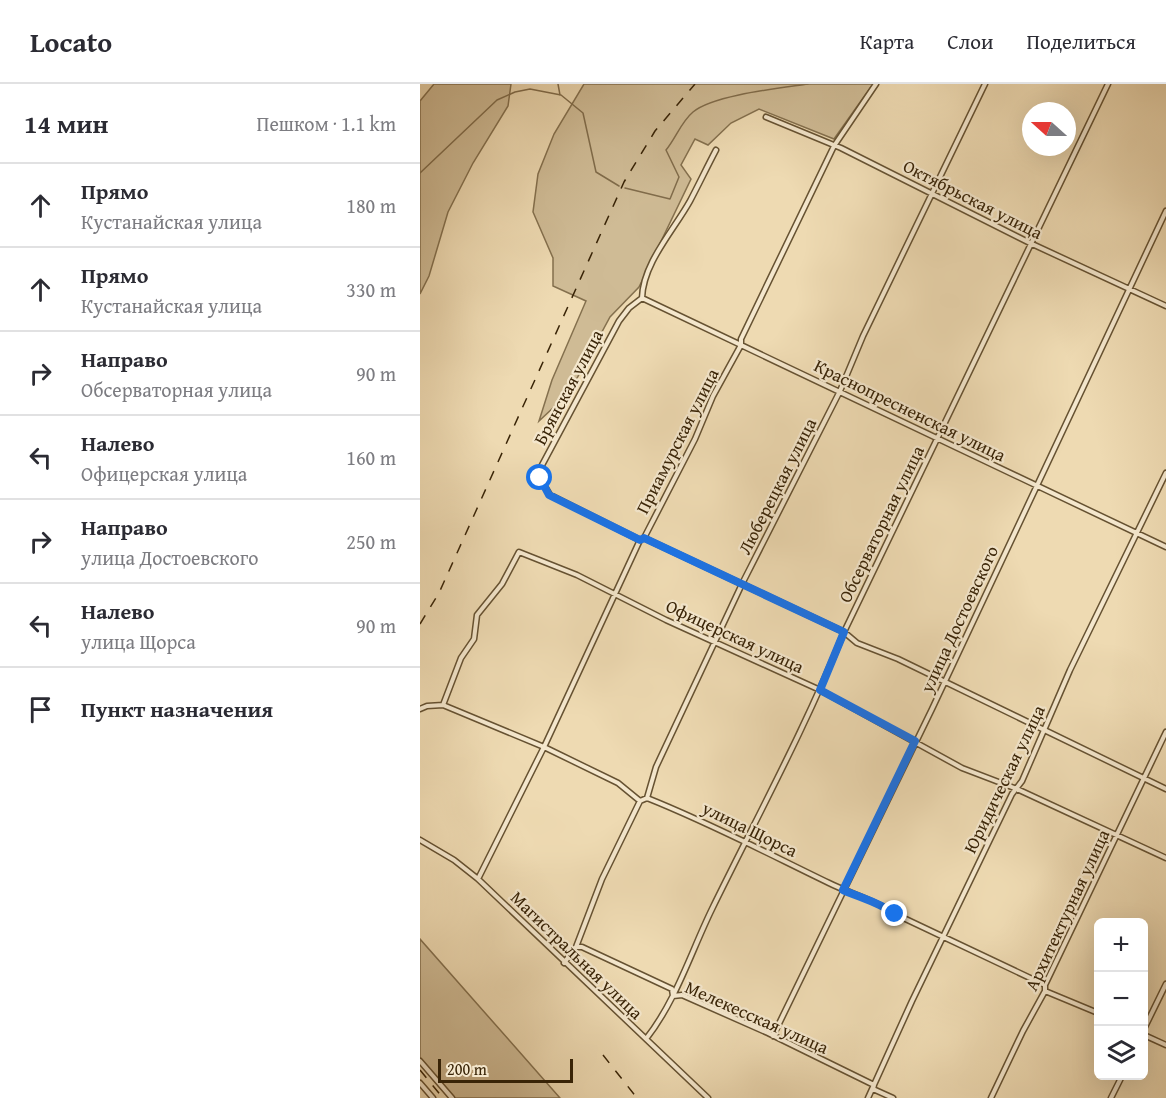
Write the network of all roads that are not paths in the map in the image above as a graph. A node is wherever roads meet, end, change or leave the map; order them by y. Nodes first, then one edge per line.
1 (876, 84) edge
2 (985, 84) edge
3 (1108, 84) edge
4 (766, 117) dead end
5 (834, 146) junction
6 (716, 150) dead end
7 (933, 194) junction
8 (1166, 211) edge
9 (1030, 243) junction
10 (1131, 289) junction
11 (642, 298) junction
12 (1166, 306) edge
13 (741, 345) junction
14 (840, 391) junction
15 (938, 438) junction
16 (1166, 473) edge
17 (1038, 487) junction
18 (1138, 533) junction
19 (642, 539) junction
20 (1166, 547) edge
21 (742, 584) junction
22 (615, 596) junction
23 (844, 632) junction
24 (717, 642) junction
25 (943, 682) junction
26 (820, 690) junction
27 (443, 705) junction
28 (420, 709) edge
29 (1043, 731) junction
30 (1166, 732) edge
31 (915, 741) junction
32 (544, 747) junction
33 (1144, 778) junction
34 (1017, 789) junction
35 (1166, 789) edge
36 (647, 798) junction
37 (640, 801) junction
38 (1117, 836) junction
39 (420, 840) edge
40 (746, 842) junction
41 (1166, 858) edge
42 (478, 879) junction
43 (843, 890) junction
44 (942, 937) junction
45 (576, 947) junction
46 (564, 963) junction
47 (1166, 984) edge
48 (1045, 985) junction
49 (1045, 991) junction
50 (674, 996) junction
51 (1094, 1011) edge
52 (1145, 1026) edge
53 (773, 1036) junction
54 (1148, 1037) edge
55 (646, 1039) junction
56 (1166, 1045) edge
57 (420, 1061) edge
58 (1120, 1080) edge
59 (420, 1083) edge
60 (873, 1087) junction
61 (433, 1098) edge
62 (452, 1098) edge
63 (708, 1098) edge
64 (868, 1098) edge
65 (893, 1098) edge
66 (991, 1098) edge
67 (1111, 1098) edge

1 - 5 street, Приамурская улица
2 - 7 street, Люберецкая улица
3 - 9 street, Обсерваторная улица
4 - 5 street, Октябрьская улица
5 - 7 street, Октябрьская улица
5 - 13 street, Приамурская улица
6 - 11 street
7 - 9 street, Октябрьская улица
7 - 14 street, Люберецкая улица
8 - 10 street, улица Достоевского
9 - 10 street, Октябрьская улица
9 - 15 street, Обсерваторная улица
10 - 12 street, Октябрьская улица
10 - 17 street, улица Достоевского
11 - 13 street, Краснопресненская улица
11 - 19 street, Брянская улица
13 - 14 street, Краснопресненская улица
13 - 19 street, Приамурская улица
14 - 15 street, Краснопресненская улица
14 - 21 street, Люберецкая улица
15 - 17 street, Краснопресненская улица
15 - 23 street, Обсерваторная улица
16 - 18 street, Юридическая улица
17 - 18 street, Краснопресненская улица
17 - 25 street, улица Достоевского
18 - 20 street, Краснопресненская улица
18 - 29 street, Юридическая улица
19 - 21 street
19 - 22 street, Приамурская улица
21 - 23 street
21 - 24 street, Люберецкая улица
22 - 24 street, Офицерская улица
22 - 27 street, Офицерская улица
22 - 32 street, Приамурская улица
23 - 25 street
23 - 26 street, Обсерваторная улица
24 - 26 street, Офицерская улица
24 - 36 street, Люберецкая улица
25 - 29 street
25 - 31 street, улица Достоевского
26 - 31 street, Офицерская улица
26 - 40 street, Обсерваторная улица
27 - 28 street
27 - 32 street
29 - 33 street
29 - 34 street, Юридическая улица
30 - 33 street, Архитектурная улица
31 - 34 street, Офицерская улица
31 - 43 street, улица Достоевского
32 - 37 street
32 - 42 street, Приамурская улица
33 - 35 street
33 - 38 street, Архитектурная улица
34 - 38 street, Офицерская улица
34 - 44 street, Юридическая улица
36 - 37 street
36 - 40 street, улица Щорса
37 - 45 street
38 - 41 street, Офицерская улица
38 - 48 street, Архитектурная улица
39 - 42 street, Магистральная улица
40 - 43 street, улица Щорса
40 - 50 street, Обсерваторная улица
42 - 46 street, Магистральная улица
43 - 44 street, улица Щорса
43 - 53 street, улица Достоевского
44 - 48 street, улица Щорса
44 - 60 street, Юридическая улица
45 - 46 street
45 - 50 street, Мелекесская улица
46 - 55 street, Магистральная улица
47 - 52 street
48 - 49 street, Архитектурная улица
49 - 51 street
49 - 66 street, Архитектурная улица
50 - 53 street, Мелекесская улица
50 - 55 street, Обсерваторная улица
53 - 60 street, Мелекесская улица
54 - 56 street
55 - 63 street, Магистральная улица
57 - 62 street
58 - 67 street
59 - 61 street
60 - 64 street, Юридическая улица
60 - 65 street, Мелекесская улица

